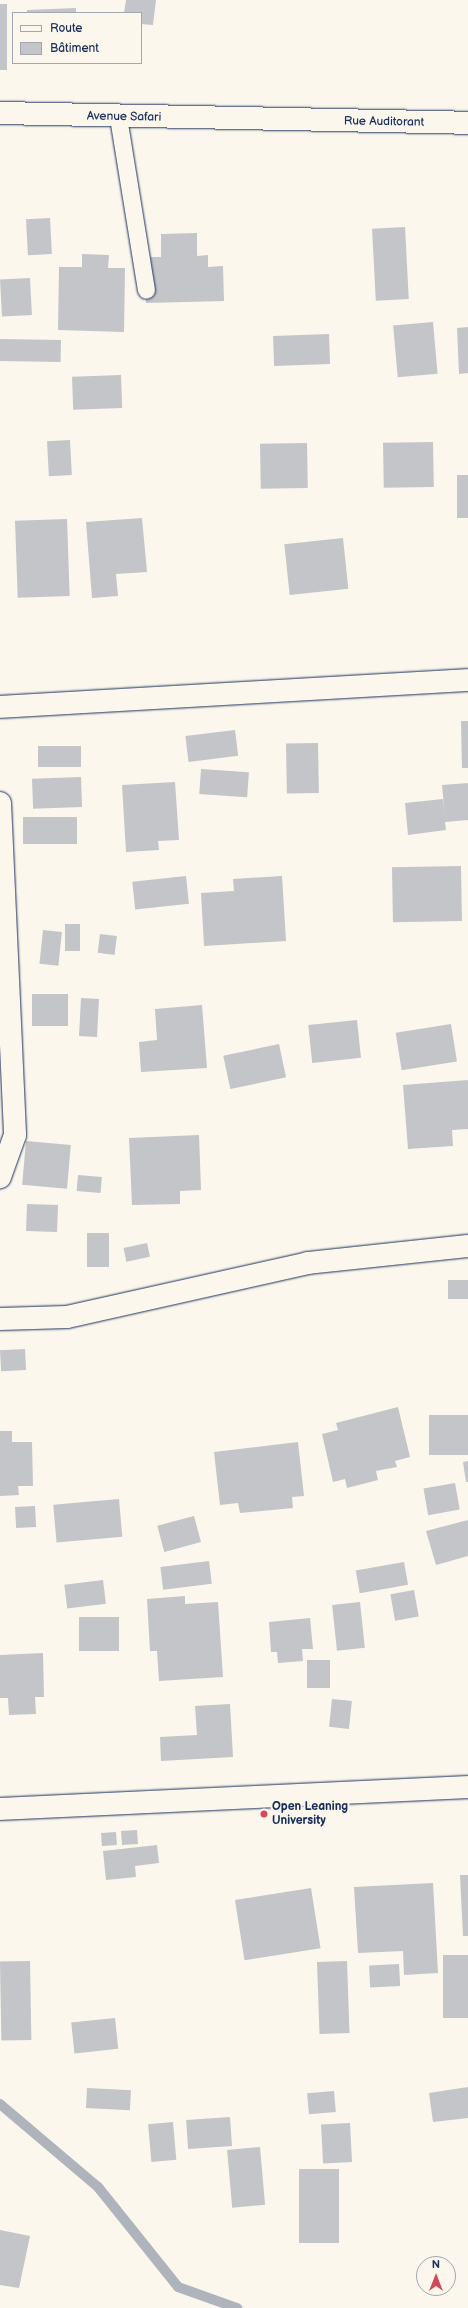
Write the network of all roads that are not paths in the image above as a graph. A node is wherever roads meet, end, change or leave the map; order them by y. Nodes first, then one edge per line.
1 (0, 113) edge
2 (118, 117) junction
3 (299, 120) joint
4 (468, 123) edge
5 (146, 290) dead end
6 (468, 680) edge
7 (0, 707) edge
8 (0, 803) edge
9 (4, 1000) edge
10 (0, 1178) edge
11 (468, 1246) edge
12 (0, 1319) edge
13 (468, 1787) edge
14 (0, 1808) edge

1 - 2 street, Avenue Safari
2 - 3 street, Avenue Safari
2 - 5 lane
3 - 4 street, Rue Auditorant
6 - 7 street
8 - 9 street
9 - 10 street
11 - 12 street
13 - 14 street

